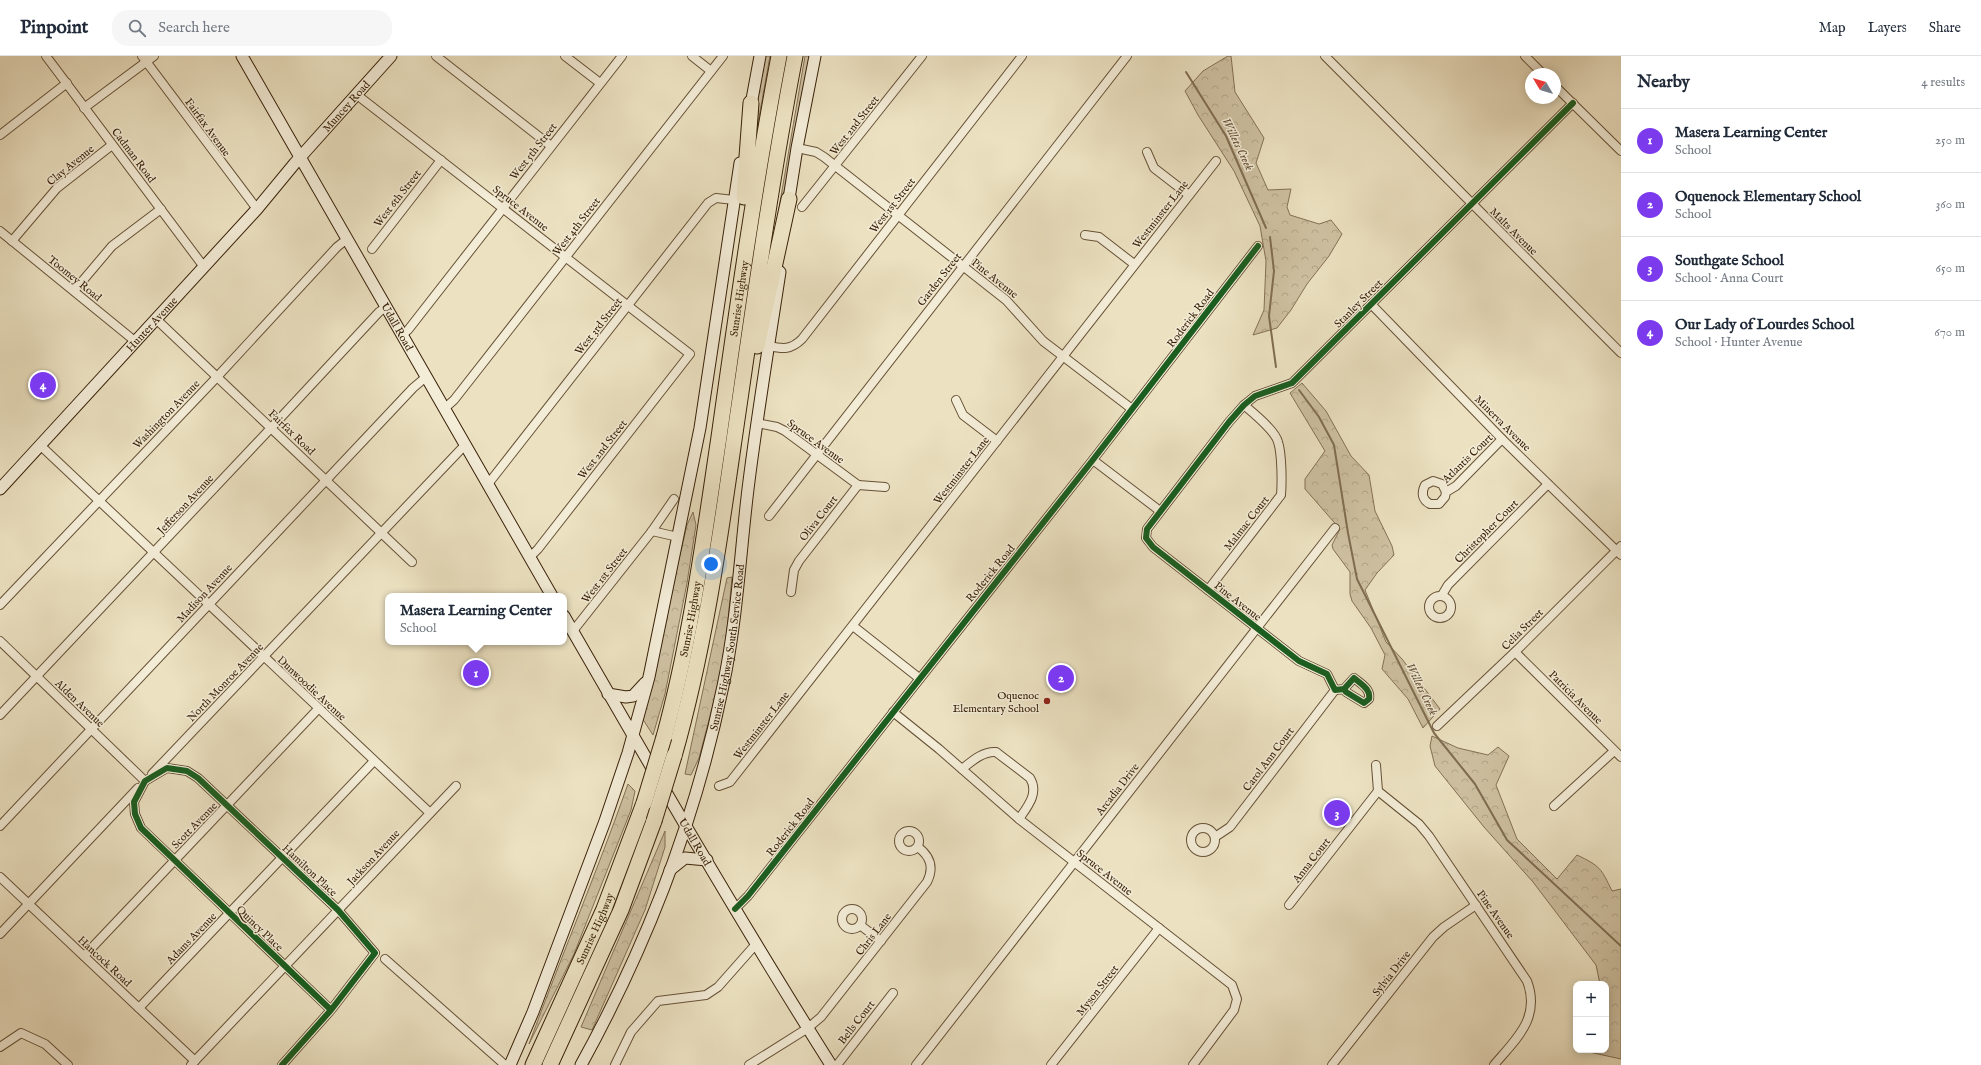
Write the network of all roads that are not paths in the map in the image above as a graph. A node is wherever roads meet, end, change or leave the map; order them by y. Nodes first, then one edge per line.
1 (46, 56) edge
2 (154, 56) edge
3 (242, 56) edge
4 (391, 56) edge
5 (436, 56) edge
6 (565, 56) edge
7 (622, 56) edge
8 (692, 56) edge
9 (723, 56) edge
10 (760, 56) edge
11 (779, 56) edge
12 (795, 56) edge
13 (815, 56) edge
14 (922, 56) edge
15 (1022, 56) edge
16 (1127, 56) edge
17 (1324, 56) edge
18 (1525, 56) edge
19 (144, 59) edge
20 (1537, 68) edge
21 (711, 71) junction
22 (67, 83) junction
23 (600, 84) junction
24 (1561, 92) edge
25 (356, 95) junction
26 (751, 103) junction
27 (1573, 103) junction
28 (84, 108) junction
29 (0, 135) edge
30 (112, 145) junction
31 (551, 146) junction
32 (797, 148) junction
33 (1621, 151) edge
34 (1147, 152) dead end
35 (300, 157) junction
36 (441, 160) junction
37 (1216, 162) dead end
38 (836, 166) junction
39 (1189, 195) junction
40 (789, 199) junction
41 (734, 200) junction
42 (1472, 204) junction
43 (802, 207) dead end
44 (503, 208) junction
45 (161, 209) junction
46 (257, 210) junction
47 (897, 216) junction
48 (0, 231) edge
49 (1085, 235) dead end
50 (347, 239) junction
51 (12, 240) junction
52 (1258, 246) dead end
53 (372, 249) dead end
54 (566, 257) junction
55 (1134, 264) junction
56 (204, 267) junction
57 (963, 267) junction
58 (742, 278) junction
59 (74, 291) junction
60 (1371, 304) junction
61 (628, 306) junction
62 (386, 307) junction
63 (156, 319) junction
64 (402, 335) junction
65 (136, 342) junction
66 (769, 346) junction
67 (1621, 353) edge
68 (690, 354) joint
69 (1062, 356) junction
70 (217, 377) junction
71 (426, 377) junction
72 (956, 400) dead end
73 (1244, 405) junction
74 (445, 408) junction
75 (1132, 410) junction
76 (757, 423) junction
77 (272, 428) junction
78 (736, 428) junction
79 (1502, 439) junction
80 (997, 441) junction
81 (466, 445) junction
82 (41, 446) junction
83 (817, 455) junction
84 (1093, 460) junction
85 (326, 481) junction
86 (488, 484) junction
87 (1548, 484) junction
88 (858, 485) junction
89 (885, 487) dead end
90 (0, 489) edge
91 (1446, 492) dead end
92 (674, 499) dead end
93 (99, 500) junction
94 (1160, 511) junction
95 (769, 516) dead end
96 (1335, 528) dead end
97 (652, 531) junction
98 (381, 533) junction
99 (678, 537) junction
100 (1619, 550) edge
101 (154, 552) junction
102 (530, 557) junction
103 (412, 562) dead end
104 (1208, 590) junction
105 (790, 592) dead end
106 (550, 593) edge
107 (1442, 595) dead end
108 (0, 605) edge
109 (208, 605) junction
110 (567, 621) edge
111 (853, 626) junction
112 (1257, 628) junction
113 (573, 631) junction
114 (0, 641) edge
115 (1515, 652) junction
116 (263, 658) junction
117 (37, 676) junction
118 (649, 677) junction
119 (919, 678) junction
120 (1339, 689) joint
121 (608, 694) junction
122 (318, 709) junction
123 (893, 712) junction
124 (0, 715) edge
125 (1437, 726) dead end
126 (91, 729) junction
127 (633, 736) junction
128 (1614, 751) junction
129 (1621, 757) edge
130 (374, 761) junction
131 (1376, 765) dead end
132 (962, 769) junction
133 (145, 781) junction
134 (456, 786) dead end
135 (719, 786) dead end
136 (1378, 791) junction
137 (228, 806) junction
138 (1554, 806) dead end
139 (430, 813) junction
140 (1019, 819) junction
141 (686, 824) junction
142 (0, 826) edge
143 (1215, 837) dead end
144 (918, 847) dead end
145 (282, 858) junction
146 (175, 860) junction
147 (707, 860) junction
148 (1074, 861) junction
149 (669, 870) junction
150 (0, 876) edge
151 (29, 904) junction
152 (1289, 905) dead end
153 (1476, 905) junction
154 (735, 909) junction
155 (338, 910) junction
156 (230, 913) junction
157 (860, 925) dead end
158 (1159, 928) junction
159 (0, 934) edge
160 (881, 941) junction
161 (756, 944) junction
162 (84, 956) junction
163 (386, 959) dead end
164 (285, 965) junction
165 (894, 993) dead end
166 (139, 1008) junction
167 (331, 1010) junction
168 (808, 1028) junction
169 (0, 1047) edge
170 (534, 1061) edge
171 (193, 1063) edge
172 (68, 1065) edge
173 (282, 1065) edge
174 (505, 1065) edge
175 (510, 1065) edge
176 (550, 1065) edge
177 (581, 1065) edge
178 (615, 1065) edge
179 (749, 1065) edge
180 (831, 1065) edge
181 (836, 1065) edge
182 (916, 1065) edge
183 (1052, 1065) edge
184 (1192, 1065) edge
185 (1332, 1065) edge
186 (1494, 1065) edge

1 - 22 street, Cadman Road
2 - 19 street
3 - 35 main road, Udall Road
4 - 25 main road, Muncey Road
5 - 31 street
6 - 23 street
7 - 23 street, West 5th Street
8 - 21 street
9 - 21 street, West 4th Street
10 - 26 main road, Sunrise Highway
11 - 58 highway, Sunrise Highway
12 - 78 highway, Sunrise Highway
13 - 32 main road
14 - 38 street, West 2nd Street
15 - 47 street, West 1st Street
16 - 57 street, Garden Street
17 - 42 street, Malts Avenue
18 - 20 street
19 - 28 street
19 - 46 street, Fairfax Avenue
21 - 54 street, West 4th Street
22 - 28 street, Cadman Road
22 - 29 street
23 - 31 street, West 5th Street
24 - 27 street
25 - 35 main road, Muncey Road
25 - 36 street, Spruce Avenue
26 - 41 main road, Sunrise Highway
26 - 58 highway
27 - 33 street
27 - 42 street, Stanley Street
28 - 30 street, Cadman Road
30 - 45 street, Cadman Road
30 - 51 street, Clay Avenue
31 - 44 street, West 5th Street
32 - 38 street, Pine Avenue
32 - 40 main road
34 - 39 street
35 - 46 main road, Hunter Avenue
35 - 50 main road, Udall Road
36 - 44 street, Spruce Avenue
36 - 53 street, West 6th Street
37 - 39 street, Westminster Lane
38 - 43 street, West 2nd Street
38 - 47 street, Pine Avenue
39 - 55 street, Westminster Lane
40 - 66 main road
40 - 78 highway
41 - 61 street, West 3rd Street
41 - 99 main road, Sunrise Highway
42 - 60 street, Stanley Street
42 - 67 street, Malts Avenue
44 - 54 street, Spruce Avenue
44 - 64 street, West 5th Street
45 - 56 street, Cadman Road
45 - 59 street
46 - 56 main road, Hunter Avenue
47 - 57 street, Pine Avenue
47 - 66 street, West 1st Street
48 - 51 street, Toomey Road
49 - 55 street
50 - 62 main road, Udall Road
50 - 70 street, Washington Avenue
51 - 59 street, Toomey Road
52 - 75 street, Roderick Road
54 - 61 street, Spruce Avenue
54 - 74 street, West 4th Street
55 - 69 street, Westminster Lane
56 - 63 main road, Hunter Avenue
57 - 69 street, Pine Avenue
57 - 83 street, Garden Street
58 - 170 highway, Sunrise Highway, bridge
59 - 65 street, Toomey Road
60 - 73 street, Stanley Street
60 - 79 street, Minerva Avenue
61 - 68 street, Spruce Avenue
61 - 86 street, West 3rd Street
62 - 64 main road, Udall Road
62 - 77 street, Jefferson Avenue
63 - 65 main road, Hunter Avenue
63 - 70 street, Fairfax Road
64 - 71 main road, Udall Road
65 - 82 main road, Hunter Avenue
66 - 76 main road
68 - 102 street, West 2nd Street
69 - 75 street, Pine Avenue
69 - 80 street, Westminster Lane
70 - 77 street, Fairfax Road
70 - 93 street, Washington Avenue
71 - 74 main road, Udall Road
71 - 85 street, Madison Avenue
72 - 80 street
73 - 94 street, Stanley Street
73 - 104 street, Malmac Court
74 - 81 main road, Udall Road
75 - 84 street, Roderick Road
76 - 83 street, Spruce Avenue
76 - 141 main road, Sunrise Highway South Service Road
77 - 85 street, Fairfax Road
77 - 101 street, Jefferson Avenue
78 - 176 highway, Sunrise Highway, bridge
79 - 87 street, Minerva Avenue
79 - 91 street, Atlantis Court
80 - 111 street, Westminster Lane
81 - 86 main road, Udall Road
81 - 98 street, North Monroe Avenue
82 - 90 main road, Hunter Avenue
82 - 93 street, Dunwoodie Avenue
83 - 88 street, Spruce Avenue
83 - 95 street, Garden Street
84 - 94 street
84 - 119 street, Roderick Road
85 - 98 street, Fairfax Road
85 - 109 street, Madison Avenue
86 - 102 main road, Udall Road
87 - 100 street, Minerva Avenue
87 - 107 street, Christopher Court
88 - 89 street
88 - 105 street, Oliva Court
92 - 97 street, West 1st Street
93 - 101 street, Dunwoodie Avenue
93 - 108 street, Washington Avenue
94 - 104 street, Pine Avenue
96 - 112 street, Arcadia Drive
97 - 99 street
97 - 113 street, West 1st Street
98 - 103 street, Fairfax Road
98 - 116 street, North Monroe Avenue
99 - 118 main road, Sunrise Highway
100 - 115 street, Celia Street
101 - 109 street, Dunwoodie Avenue
101 - 117 street, Jefferson Avenue
102 - 106 main road, Udall Road
104 - 112 street, Pine Avenue
109 - 116 street, Dunwoodie Avenue
109 - 126 street, Madison Avenue
110 - 113 main road, Udall Road
111 - 119 street
111 - 135 street, Westminster Lane
112 - 120 street, Pine Avenue
112 - 148 street, Arcadia Drive
113 - 121 main road, Udall Road
114 - 117 street, Alden Avenue
115 - 125 street, Celia Street
115 - 128 street, Patricia Avenue
116 - 122 street, Dunwoodie Avenue
116 - 133 street, North Monroe Avenue
117 - 124 street, Jefferson Avenue
117 - 126 street, Alden Avenue
118 - 121 main road
118 - 127 main road, Sunrise Highway
119 - 123 street, Roderick Road
120 - 143 street, Carol Ann Court
121 - 127 main road, Udall Road
122 - 130 street, Dunwoodie Avenue
122 - 137 street, Scott Avenue
123 - 132 street, Spruce Avenue
123 - 154 street, Roderick Road
126 - 133 street, Alden Avenue
126 - 142 street, Madison Avenue
127 - 141 main road, Udall Road
127 - 175 main road, Sunrise Highway
128 - 129 street, Patricia Avenue
128 - 138 street
130 - 139 street, Dunwoodie Avenue
130 - 145 street, Adams Avenue
131 - 136 street
132 - 140 street, Spruce Avenue
132 - 140 street
133 - 137 street
133 - 146 street
133 - 151 street, North Monroe Avenue
134 - 139 street, Jackson Avenue
136 - 152 street, Anna Court
136 - 153 street, Pine Avenue
137 - 145 street, Hamilton Place
137 - 146 street, Scott Avenue
139 - 155 street, Jackson Avenue
140 - 148 street, Spruce Avenue
141 - 147 main road, Udall Road
141 - 149 main road
144 - 160 street, Chris Lane
145 - 155 street, Hamilton Place
145 - 156 street, Adams Avenue
146 - 156 street, Quincy Place
146 - 162 street, Scott Avenue
147 - 149 main road
147 - 154 main road, Udall Road
148 - 158 street, Spruce Avenue
148 - 182 street, Arcadia Drive
149 - 177 main road
150 - 151 street, Hancock Road
151 - 159 street, North Monroe Avenue
151 - 162 street, Hancock Road
153 - 185 street, Sylvia Drive
153 - 186 street, Pine Avenue
154 - 161 main road, Udall Road
155 - 164 street, Jackson Avenue
155 - 167 street, Hamilton Place
156 - 164 street, Quincy Place
156 - 166 street, Adams Avenue
157 - 160 street
158 - 183 street, Myson Street
158 - 184 street, Spruce Avenue
160 - 168 street, Chris Lane
161 - 168 main road, Udall Road
161 - 178 street
162 - 166 street, Hancock Road
163 - 174 street
164 - 167 street, Quincy Place
164 - 171 street, Jackson Avenue
165 - 181 street, Bells Court
166 - 171 street, Hancock Road
167 - 173 street
168 - 179 street, Chris Lane
168 - 180 main road, Udall Road
169 - 172 street

